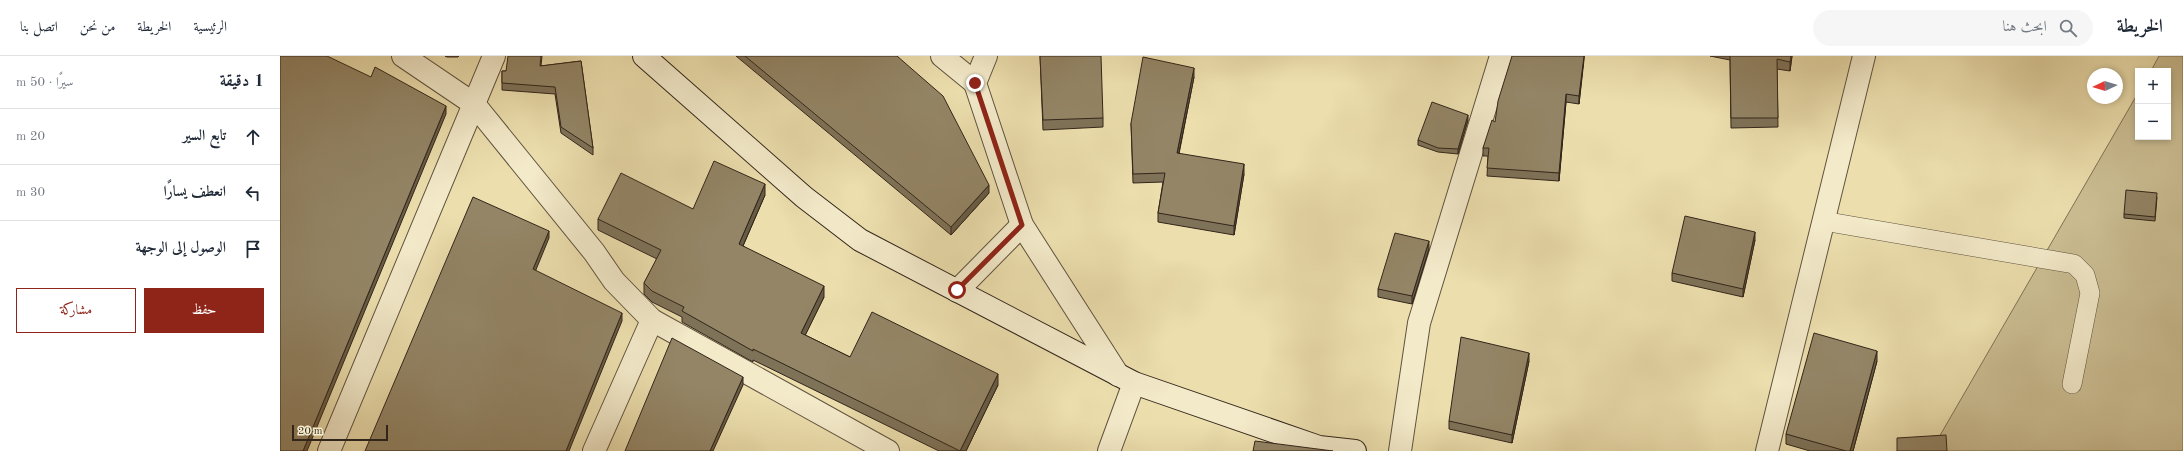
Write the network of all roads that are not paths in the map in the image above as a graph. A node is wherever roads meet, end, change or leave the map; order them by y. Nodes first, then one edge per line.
1 (403, 56) edge
2 (494, 56) edge
3 (644, 56) edge
4 (942, 56) edge
5 (986, 56) edge
6 (1501, 56) edge
7 (1864, 56) edge
8 (975, 83) junction
9 (474, 104) junction
10 (1823, 221) junction
11 (1022, 225) junction
12 (957, 290) junction
13 (652, 320) junction
14 (1126, 379) junction
15 (2072, 384) dead end
16 (329, 451) edge
17 (594, 451) edge
18 (888, 451) edge
19 (1109, 451) edge
20 (1355, 451) edge
21 (1400, 451) edge
22 (1768, 451) edge

1 - 9 street
2 - 9 street
3 - 12 street
4 - 8 street
5 - 8 street
6 - 21 street
7 - 10 street
8 - 11 street
9 - 13 street
9 - 16 street
10 - 15 lane
10 - 22 street
11 - 12 street
11 - 14 street
12 - 14 street
13 - 17 street
13 - 18 street
14 - 19 street
14 - 20 street

